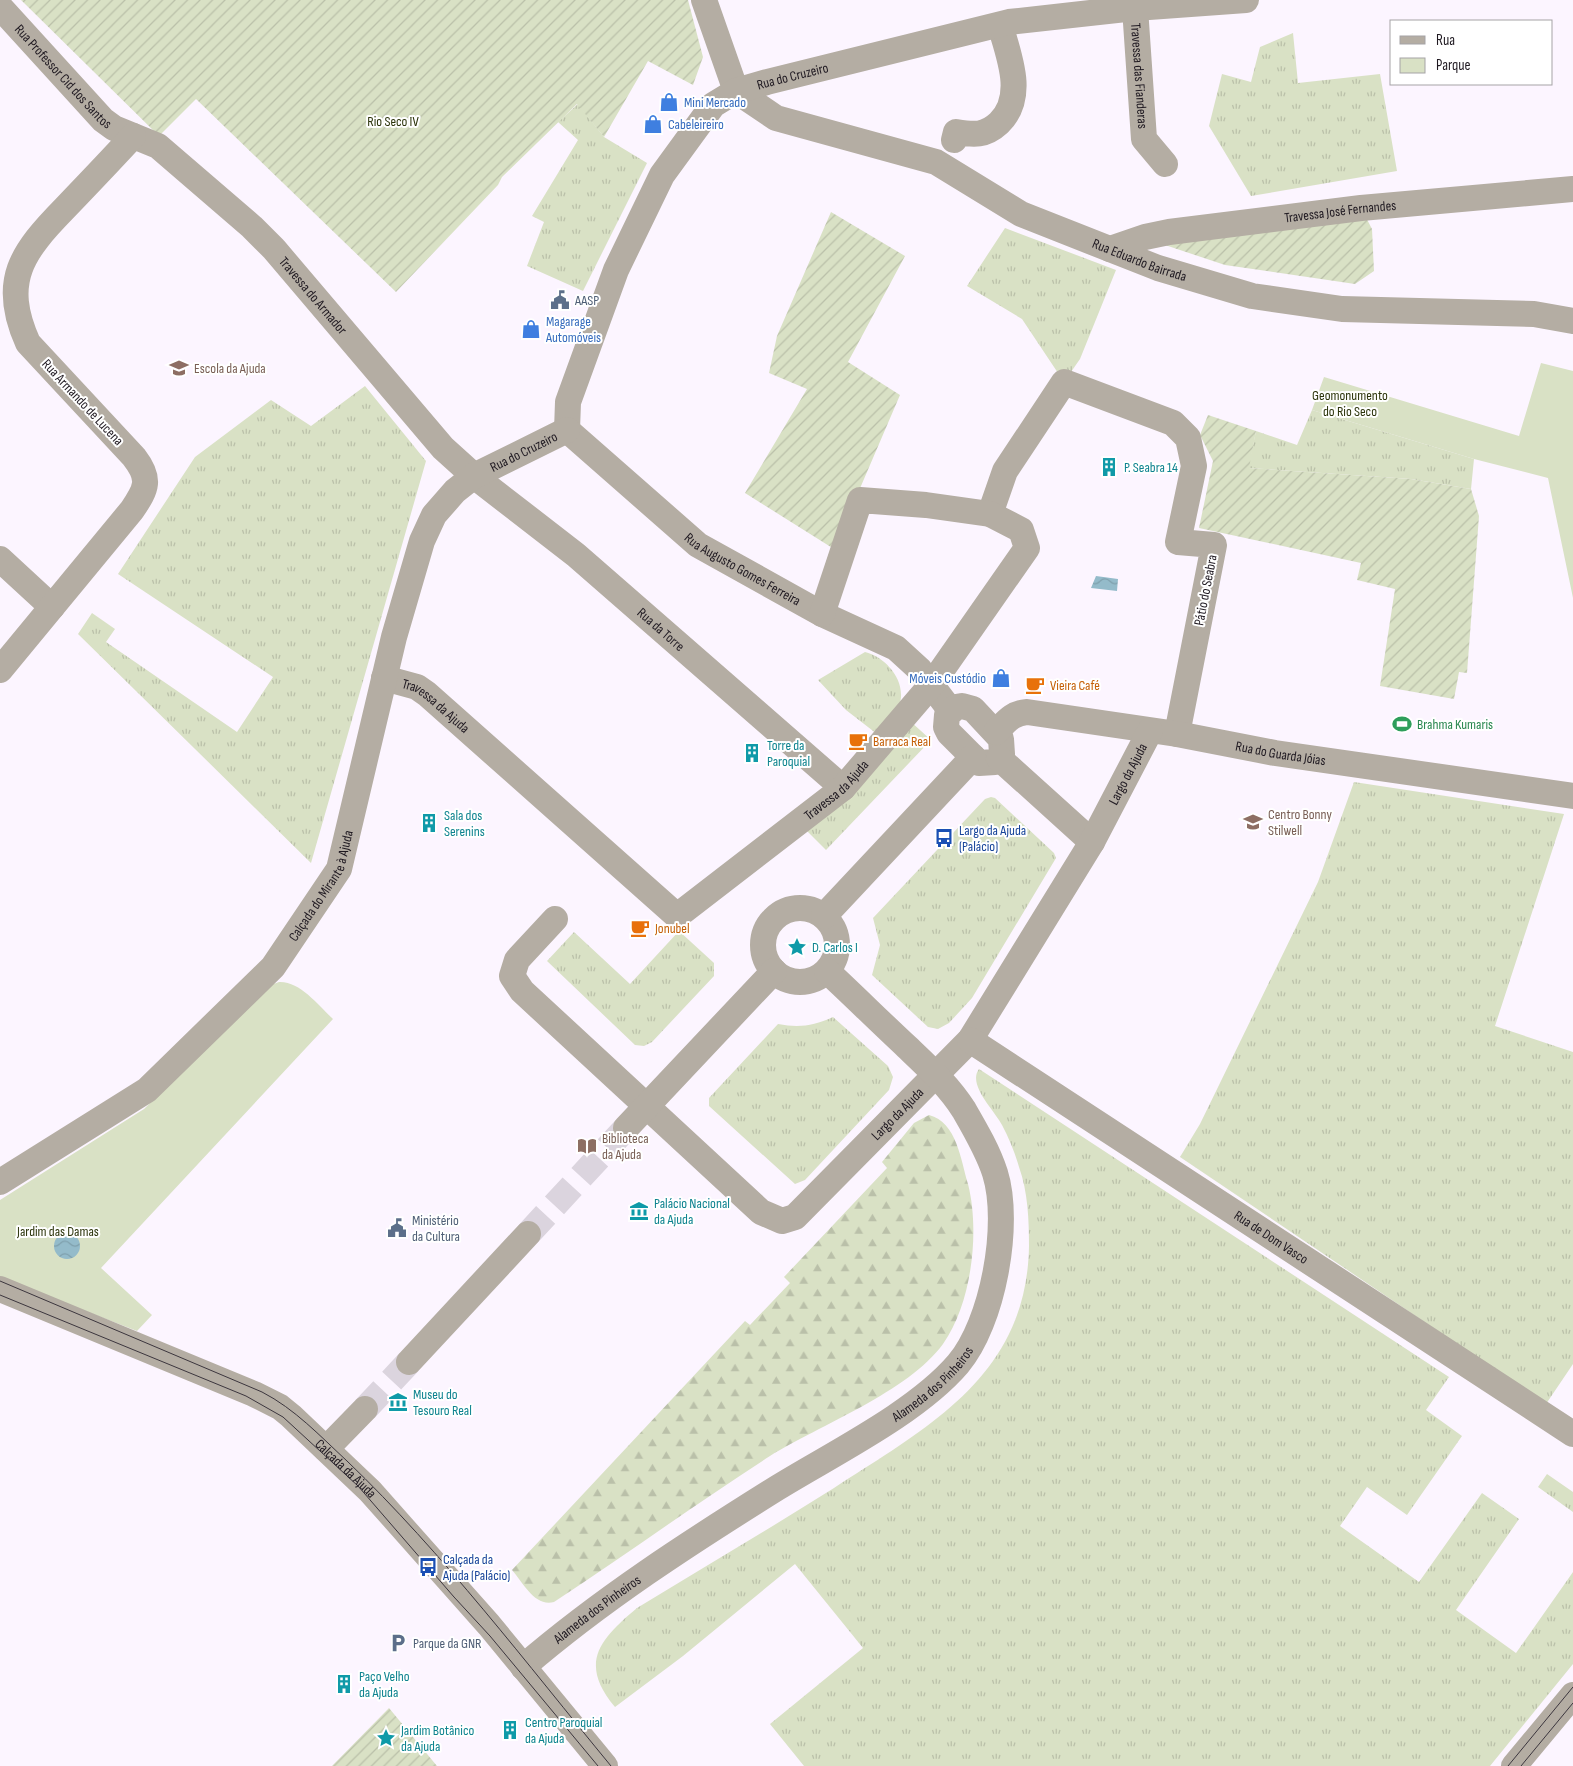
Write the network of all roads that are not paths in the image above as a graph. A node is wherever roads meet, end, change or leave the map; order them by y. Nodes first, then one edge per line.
1 (704, 0) edge
2 (1246, 0) edge
3 (0, 7) edge
4 (1135, 8) junction
5 (1000, 24) junction
6 (736, 91) junction
7 (133, 136) junction
8 (954, 140) dead end
9 (1166, 164) dead end
10 (1573, 189) edge
11 (1110, 249) junction
12 (1573, 322) edge
13 (567, 430) junction
14 (474, 476) junction
15 (990, 514) junction
16 (0, 559) edge
17 (52, 607) junction
18 (822, 614) junction
19 (0, 670) edge
20 (384, 678) junction
21 (932, 684) junction
22 (951, 710) junction
23 (1150, 731) junction
24 (996, 732) junction
25 (1176, 734) junction
26 (973, 757) junction
27 (999, 758) junction
28 (843, 788) junction
29 (1573, 796) edge
30 (1092, 842) junction
31 (824, 916) junction
32 (555, 919) dead end
33 (774, 971) junction
34 (827, 971) junction
35 (970, 1040) junction
36 (935, 1074) junction
37 (647, 1106) junction
38 (626, 1128) tunnel mouth
39 (0, 1182) edge
40 (528, 1234) tunnel mouth
41 (0, 1289) edge
42 (409, 1362) tunnel mouth
43 (365, 1409) tunnel mouth
44 (1573, 1434) edge
45 (326, 1449) junction
46 (523, 1666) junction
47 (1573, 1695) edge
48 (605, 1766) edge
49 (1514, 1766) edge

1 - 6 street
2 - 4 street, Rua do Cruzeiro
3 - 7 street, Rua Professor Cid dos Santos
4 - 5 street, Rua do Cruzeiro
4 - 9 street, Travessa das Fianderas
5 - 6 street, Rua do Cruzeiro
5 - 8 street
6 - 11 street, Rua Eduardo Bairrada
6 - 13 street, Rua do Cruzeiro
7 - 14 street, Travessa do Armador
7 - 17 street, Rua Armando de Lucena
10 - 11 street, Travessa José Fernandes
11 - 12 street, Rua Eduardo Bairrada
13 - 14 street, Rua do Cruzeiro
13 - 18 street, Rua Augusto Gomes Ferreira
14 - 20 street, Calçada do Mirante à Ajuda
14 - 28 street, Rua da Torre
15 - 18 street, Travessa da Ajuda
15 - 21 street, Travessa da Ajuda
15 - 25 street, Pátio do Seabra
16 - 17 street
17 - 19 street, Rua Armando de Lucena
18 - 21 street, Rua Augusto Gomes Ferreira
20 - 28 street, Travessa da Ajuda
20 - 39 street, Calçada do Mirante à Ajuda
21 - 22 street
21 - 28 street, Travessa da Ajuda
22 - 24 street
22 - 26 street
23 - 24 street, Rua do Guarda Jóias
23 - 25 street, Rua do Guarda Jóias
23 - 30 street, Largo da Ajuda
24 - 27 street
25 - 29 street, Rua do Guarda Jóias
26 - 27 street
26 - 31 street
27 - 30 street
30 - 35 street, Largo da Ajuda
31 - 33 street
31 - 34 street
32 - 37 street, Largo da Ajuda
33 - 34 street
33 - 37 street
34 - 36 street, Alameda dos Pinheiros
35 - 36 street, Largo da Ajuda
35 - 44 street, Rua de Dom Vasco
36 - 37 street, Largo da Ajuda
36 - 46 street, Alameda dos Pinheiros
37 - 38 street
40 - 42 street
41 - 45 street, Calçada da Ajuda
43 - 45 street
45 - 46 street, Calçada da Ajuda
46 - 48 street, Calçada da Ajuda
47 - 49 street

